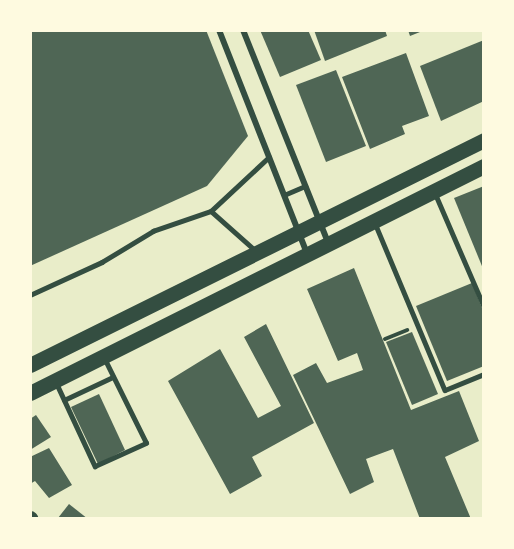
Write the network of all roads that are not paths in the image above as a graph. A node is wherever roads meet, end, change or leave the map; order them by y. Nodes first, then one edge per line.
1 (219, 30) edge
2 (243, 30) edge
3 (484, 140) edge
4 (269, 157) junction
5 (484, 166) edge
6 (305, 186) junction
7 (434, 191) junction
8 (284, 195) junction
9 (211, 211) junction
10 (319, 221) junction
11 (374, 221) junction
12 (298, 232) junction
13 (328, 243) junction
14 (257, 252) junction
15 (307, 253) junction
16 (30, 295) edge
17 (484, 306) edge
18 (102, 355) junction
19 (30, 364) edge
20 (484, 374) edge
21 (113, 377) junction
22 (54, 380) junction
23 (30, 393) edge
24 (64, 400) junction

1 - 4 street
2 - 6 street
3 - 10 main road
4 - 8 street
4 - 9 lane
5 - 7 main road
6 - 8 lane
6 - 10 street
7 - 11 main road
7 - 17 lane
8 - 12 street
9 - 14 lane
9 - 16 lane
10 - 12 main road
10 - 13 street
11 - 13 main road
11 - 20 lane
12 - 14 main road
12 - 15 street
13 - 15 main road
14 - 19 main road
15 - 18 main road
18 - 21 lane
18 - 22 main road
21 - 24 lane
21 - 24 lane
22 - 23 main road
22 - 24 lane

